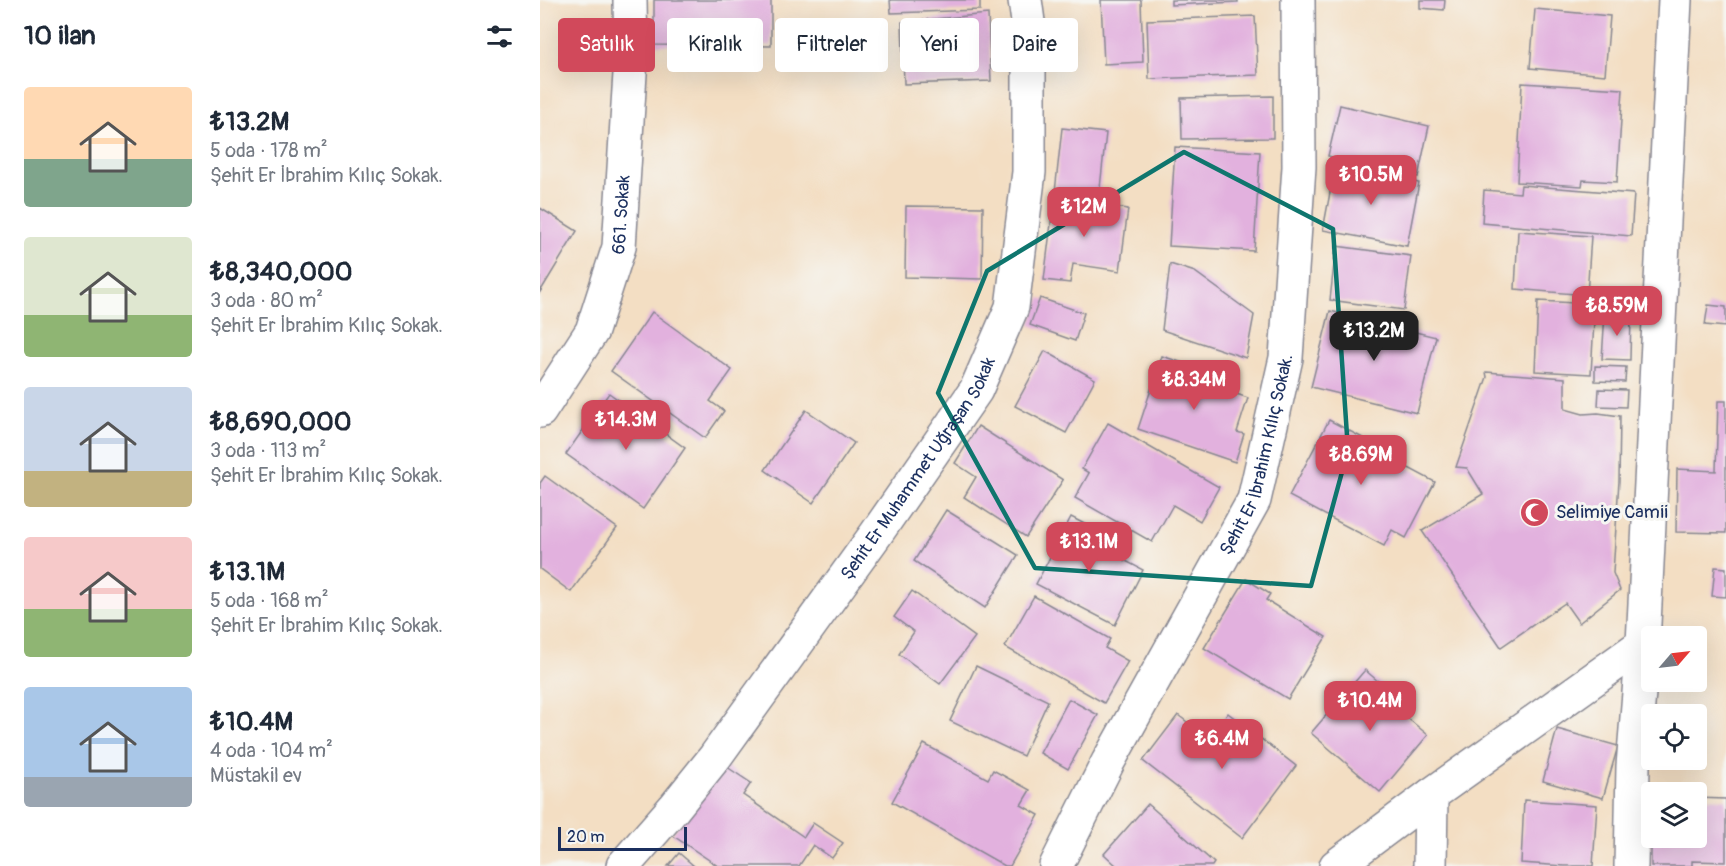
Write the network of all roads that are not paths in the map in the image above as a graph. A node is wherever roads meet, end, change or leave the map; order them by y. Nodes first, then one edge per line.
1 (630, 0) edge
2 (1025, 0) edge
3 (1298, 0) edge
4 (1675, 0) edge
5 (540, 411) edge
6 (1644, 626) edge
7 (1641, 645) edge
8 (1641, 668) edge
9 (1431, 795) junction
10 (623, 866) edge
11 (1056, 866) edge
12 (1336, 866) edge
13 (1430, 866) edge
14 (1631, 866) edge

1 - 5 street, 661. Sokak
2 - 10 street, Şehit Er Muhammet Uğraşan Sokak
3 - 11 street, Şehit Er İbrahim Kılıç Sokak.
4 - 6 street
7 - 9 street
8 - 14 street
9 - 12 street
9 - 13 street

